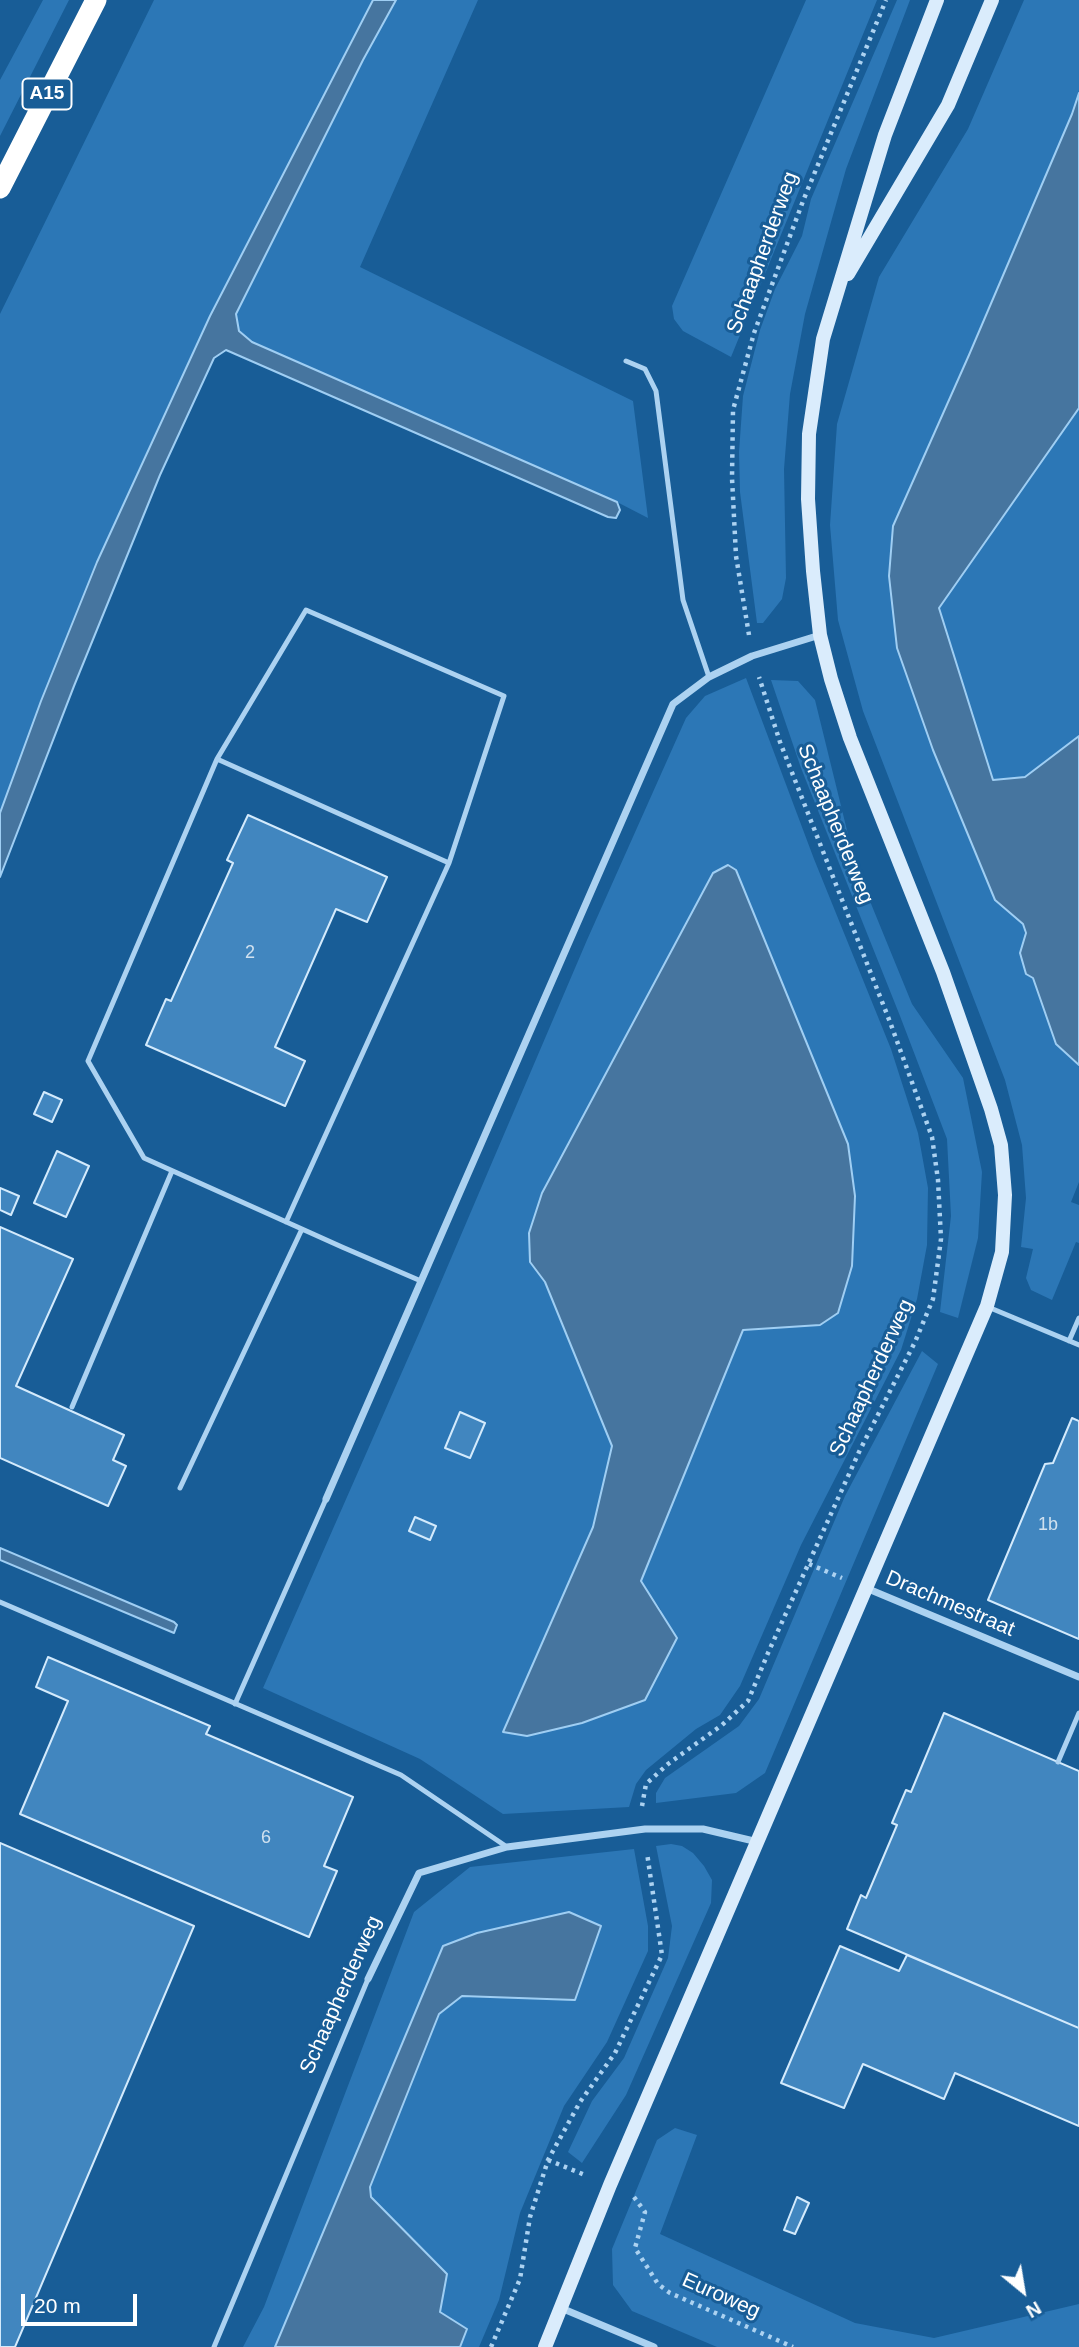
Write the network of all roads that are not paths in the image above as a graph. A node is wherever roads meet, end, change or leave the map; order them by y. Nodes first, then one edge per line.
1 (96, 0) edge
2 (937, 0) edge
3 (992, 0) edge
4 (0, 188) edge
5 (835, 296) junction
6 (626, 361) dead end
7 (820, 635) junction
8 (709, 677) junction
9 (217, 759) junction
10 (449, 863) junction
11 (172, 1171) junction
12 (286, 1222) junction
13 (302, 1229) junction
14 (421, 1281) junction
15 (987, 1306) junction
16 (1079, 1318) edge
17 (1069, 1341) junction
18 (1079, 1345) edge
19 (72, 1407) dead end
20 (180, 1488) dead end
21 (326, 1499) joint
22 (866, 1588) junction
23 (0, 1602) edge
24 (1079, 1677) edge
25 (235, 1704) junction
26 (1079, 1713) edge
27 (1058, 1762) dead end
28 (758, 1842) junction
29 (507, 1847) junction
30 (368, 1979) joint
31 (560, 2308) junction
32 (214, 2347) edge
33 (545, 2347) edge
34 (654, 2347) edge

1 - 4 highway, A15
2 - 5 street
3 - 5 street
5 - 7 street
6 - 8 lane
7 - 8 street
7 - 15 street
8 - 14 street
9 - 10 lane
9 - 10 lane
9 - 11 lane
10 - 12 lane
11 - 12 lane
11 - 19 lane
12 - 13 lane
13 - 14 lane
13 - 20 lane
14 - 21 street
15 - 17 lane
15 - 22 street
16 - 17 lane
17 - 18 lane
21 - 25 lane
22 - 24 street, Drachmestraat
22 - 28 street
23 - 25 lane
25 - 29 lane
26 - 27 lane
28 - 29 street, Schaapherderweg
28 - 31 street
29 - 30 street, Schaapherderweg
30 - 32 lane, Schaapherderweg
31 - 33 street
31 - 34 street

